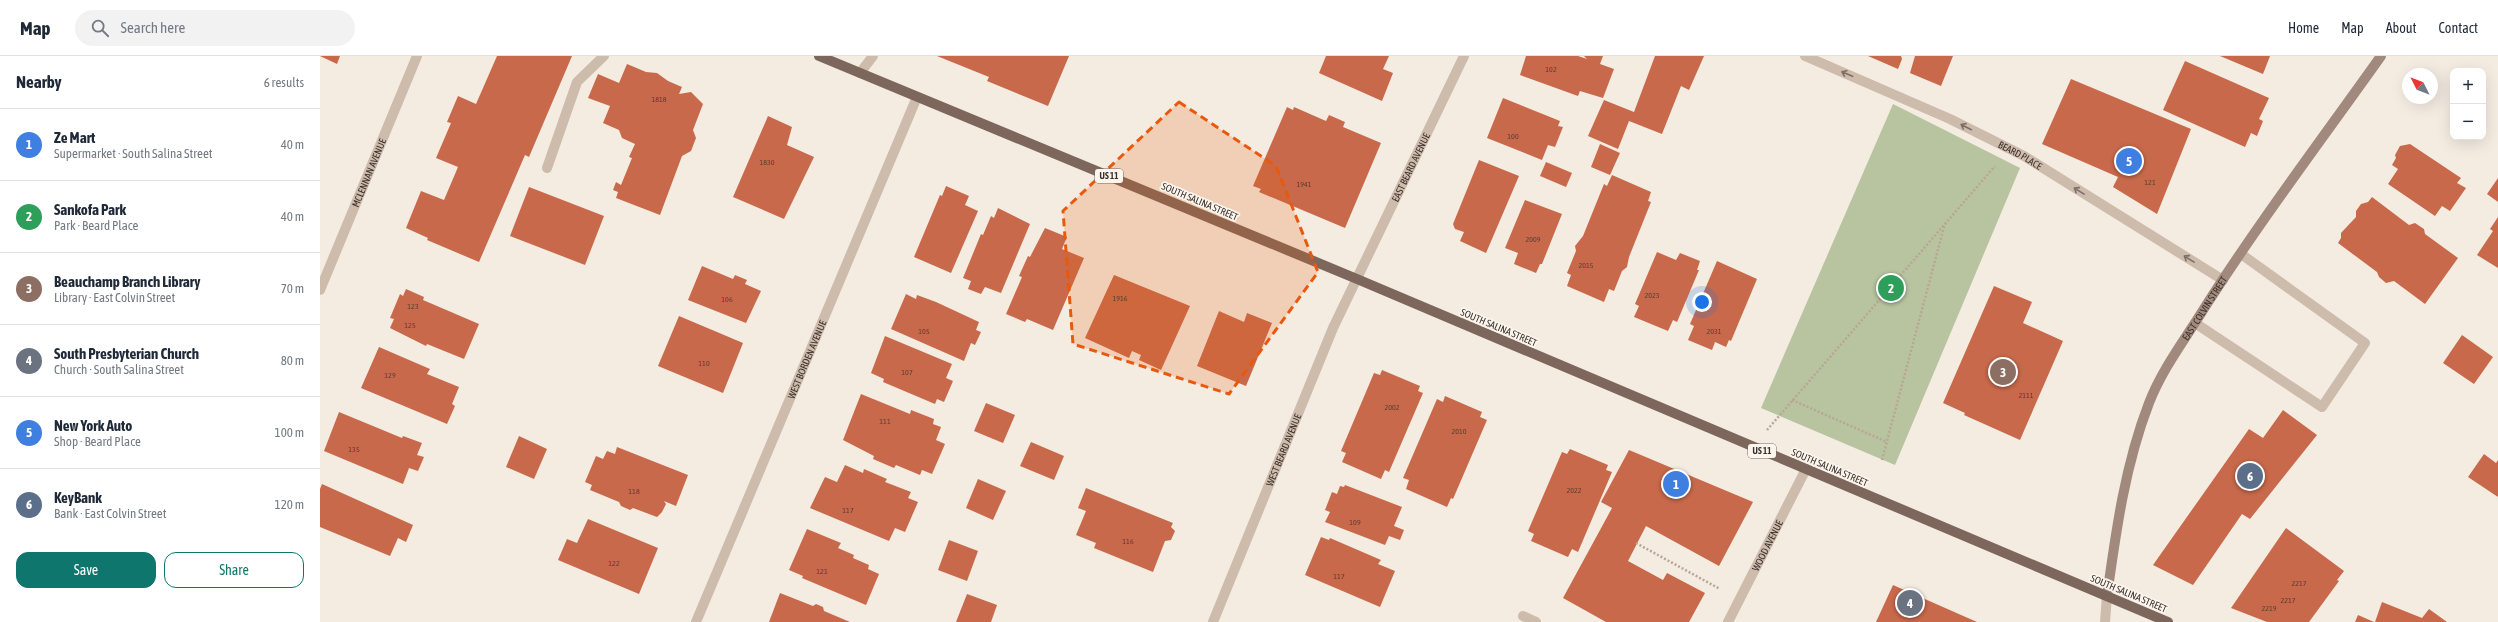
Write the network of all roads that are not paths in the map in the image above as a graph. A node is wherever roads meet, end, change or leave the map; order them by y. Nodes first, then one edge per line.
1 (417, 56) edge
2 (604, 56) edge
3 (819, 56) edge
4 (873, 56) edge
5 (1464, 56) edge
6 (1804, 56) edge
7 (2381, 56) edge
8 (860, 73) junction
9 (917, 97) junction
10 (547, 168) dead end
11 (2241, 254) junction
12 (1357, 279) junction
13 (2223, 280) junction
14 (320, 290) edge
15 (2195, 323) junction
16 (1806, 470) junction
17 (2107, 596) junction
18 (1523, 616) dead end
19 (696, 622) edge
20 (1213, 622) edge
21 (1536, 622) edge
22 (1728, 622) edge
23 (2105, 622) edge
24 (2168, 622) edge

1 - 14 street, MCLENNAN AVENUE
2 - 10 street
3 - 8 main road, SOUTH SALINA STREET / US 11
4 - 8 street
5 - 12 street, EAST BEARD AVENUE
13 -> 6 street, BEARD PLACE
7 - 11 street, EAST COLVIN STREET
8 - 9 main road, SOUTH SALINA STREET / US 11
9 - 12 main road, SOUTH SALINA STREET / US 11
9 - 19 street, WEST BORDEN AVENUE
11 - 13 street, EAST COLVIN STREET
11 - 15 street
12 - 16 main road, SOUTH SALINA STREET / US 11
12 - 20 street, WEST BEARD AVENUE
13 - 15 street, EAST COLVIN STREET
15 - 17 street, EAST COLVIN STREET
16 - 17 main road, SOUTH SALINA STREET / US 11
16 - 22 street, WOOD AVENUE
17 - 23 street
17 - 24 main road, SOUTH SALINA STREET / US 11
18 - 21 street

